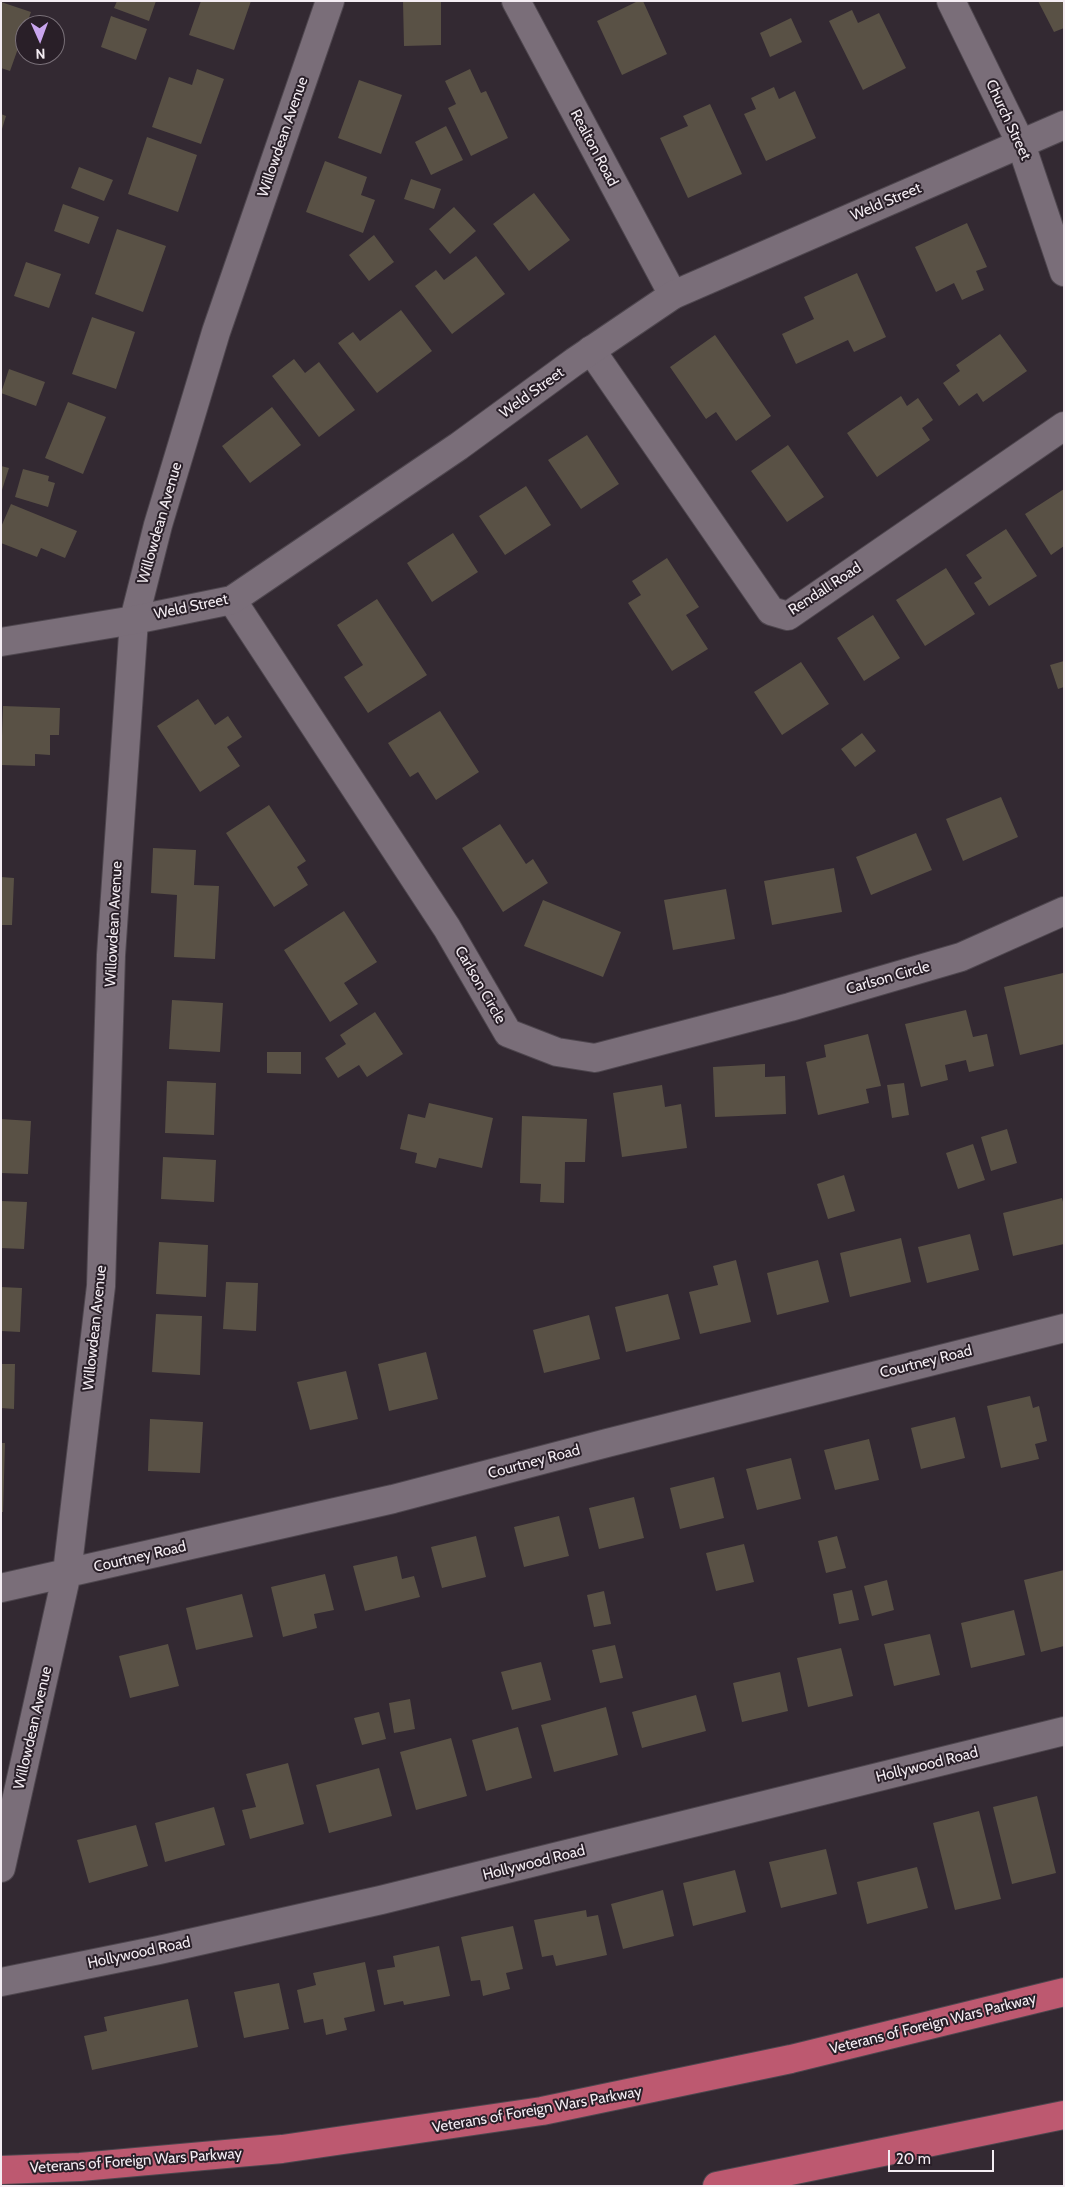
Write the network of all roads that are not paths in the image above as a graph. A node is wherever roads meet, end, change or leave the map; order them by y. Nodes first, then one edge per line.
1 (330, 1) edge
2 (516, 1) edge
3 (951, 1) edge
4 (1064, 125) edge
5 (1022, 144) junction
6 (1064, 272) edge
7 (672, 295) junction
8 (591, 350) junction
9 (1064, 426) edge
10 (232, 600) junction
11 (134, 620) junction
12 (1, 642) edge
13 (1064, 911) edge
14 (1064, 1328) edge
15 (67, 1573) junction
16 (1, 1588) edge
17 (1064, 1731) edge
18 (1, 1868) edge
19 (1, 1982) edge
20 (1064, 1992) edge
21 (1064, 2115) edge
22 (1, 2170) edge
23 (717, 2186) edge

1 - 11 street, Willowdean Avenue
2 - 7 street, Realton Road
3 - 5 street, Church Street
4 - 5 street, Weld Street
5 - 6 street, Church Street
5 - 7 street, Weld Street
7 - 8 street, Weld Street
8 - 9 street, Rendall Road
8 - 10 street, Weld Street
10 - 11 street, Weld Street
10 - 13 street, Carlson Circle
11 - 12 street, Weld Street
11 - 15 street, Willowdean Avenue
14 - 15 street, Courtney Road
15 - 16 street, Courtney Road
15 - 18 street, Willowdean Avenue
17 - 19 street, Hollywood Road
20 - 22 highway, Veterans of Foreign Wars Parkway
21 - 23 highway

